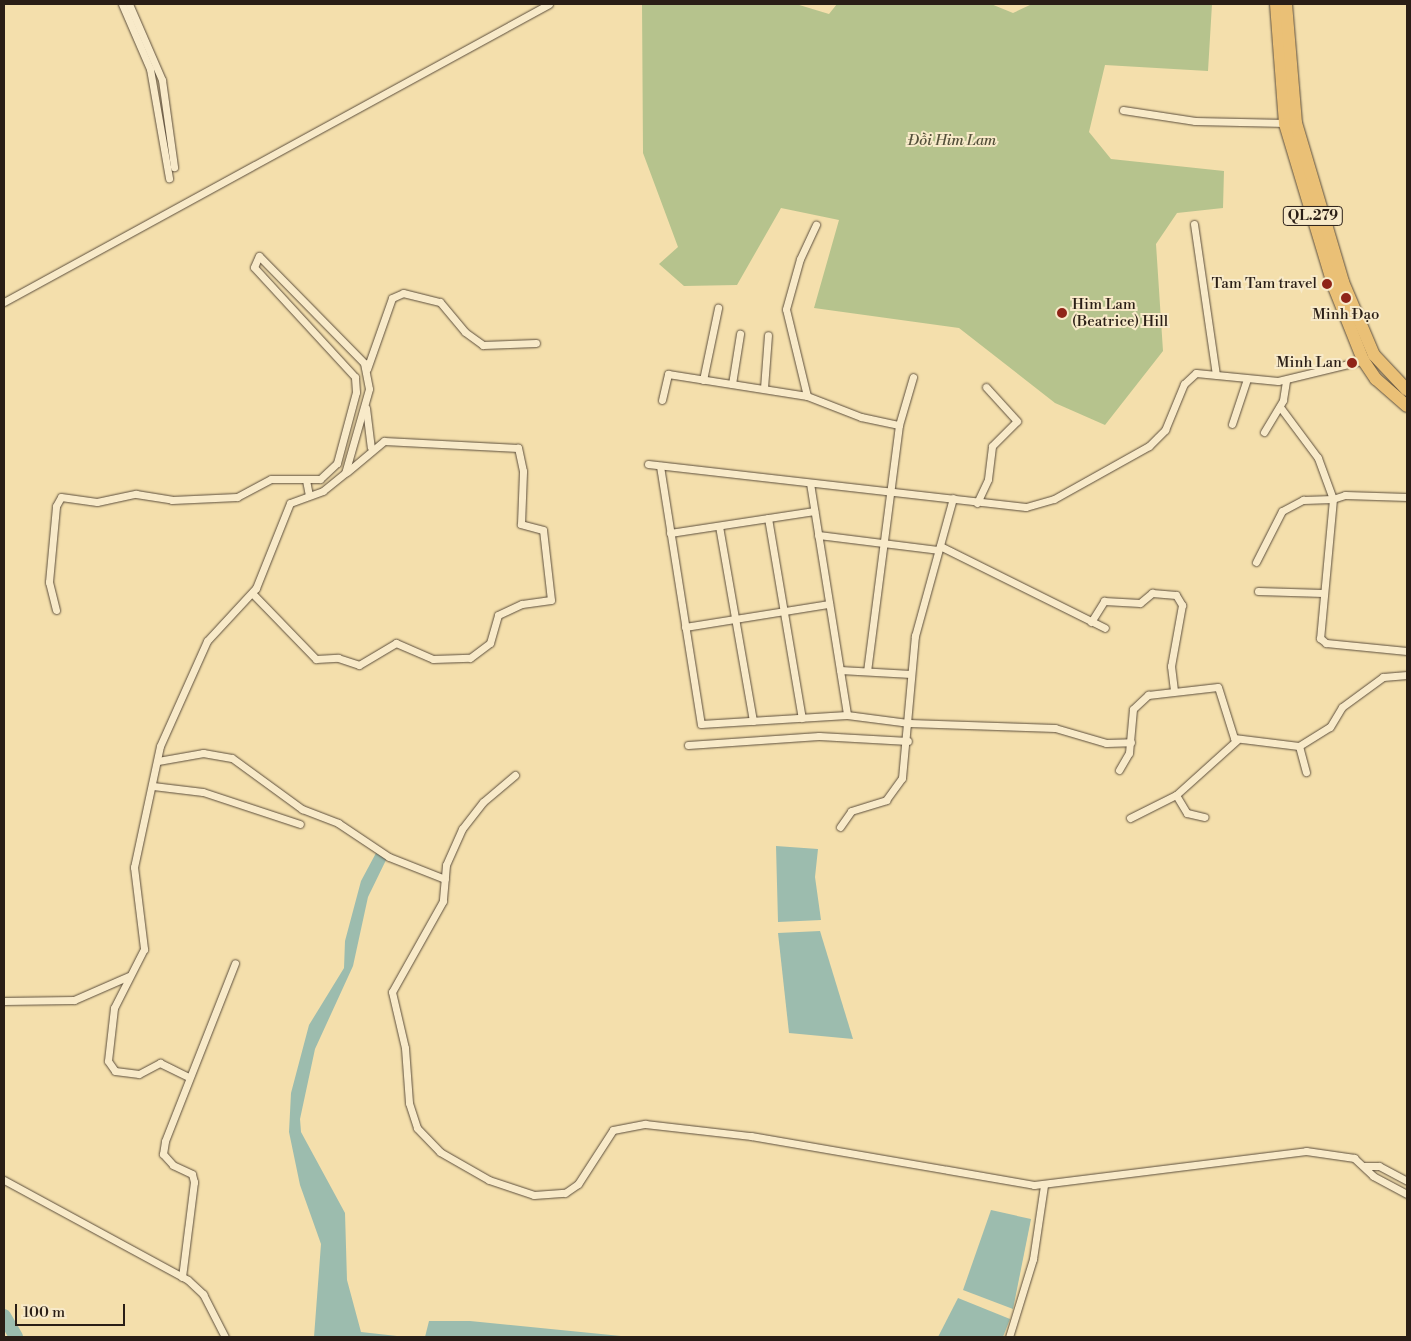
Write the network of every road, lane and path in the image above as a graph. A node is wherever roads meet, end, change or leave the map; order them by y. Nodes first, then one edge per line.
1 (122, 4) edge
2 (129, 4) edge
3 (549, 4) edge
4 (1276, 4) edge
5 (1286, 4) edge
6 (1123, 110) dead end
7 (1291, 123) junction
8 (174, 167) dead end
9 (169, 178) dead end
10 (816, 224) dead end
11 (1194, 224) dead end
12 (4, 302) edge
13 (718, 308) dead end
14 (740, 334) dead end
15 (768, 335) dead end
16 (536, 343) dead end
17 (1369, 358) junction
18 (367, 369) junction
19 (1216, 374) junction
20 (913, 377) dead end
21 (1247, 379) junction
22 (704, 380) junction
23 (1286, 381) junction
24 (732, 384) junction
25 (986, 387) dead end
26 (764, 388) junction
27 (1407, 390) edge
28 (807, 396) junction
29 (662, 400) dead end
30 (365, 406) junction
31 (1407, 406) edge
32 (1280, 407) junction
33 (1232, 424) dead end
34 (899, 425) junction
35 (1264, 432) dead end
36 (371, 447) junction
37 (648, 464) dead end
38 (660, 466) junction
39 (344, 473) junction
40 (810, 483) junction
41 (308, 487) junction
42 (891, 492) junction
43 (953, 498) junction
44 (1407, 498) edge
45 (1333, 499) junction
46 (977, 503) junction
47 (814, 511) junction
48 (768, 518) junction
49 (719, 526) junction
50 (670, 533) junction
51 (818, 535) junction
52 (884, 542) junction
53 (939, 548) junction
54 (1256, 562) dead end
55 (1258, 591) dead end
56 (252, 593) junction
57 (1323, 593) junction
58 (829, 604) junction
59 (56, 610) dead end
60 (784, 612) junction
61 (735, 621) junction
62 (1091, 622) junction
63 (685, 628) junction
64 (1105, 628) dead end
65 (1407, 651) edge
66 (840, 670) junction
67 (867, 671) junction
68 (911, 674) junction
69 (1407, 676) edge
70 (1174, 690) junction
71 (847, 715) junction
72 (802, 718) junction
73 (753, 721) junction
74 (909, 723) junction
75 (1237, 740) junction
76 (908, 741) junction
77 (1131, 742) junction
78 (688, 745) dead end
79 (1299, 746) junction
80 (158, 761) junction
81 (1120, 770) dead end
82 (1306, 772) dead end
83 (514, 775) dead end
84 (153, 786) junction
85 (1176, 795) junction
86 (1206, 817) dead end
87 (1130, 818) dead end
88 (300, 824) dead end
89 (840, 828) dead end
90 (445, 879) junction
91 (235, 964) dead end
92 (129, 976) junction
93 (4, 1001) edge
94 (189, 1077) junction
95 (1364, 1166) junction
96 (4, 1180) edge
97 (1407, 1181) edge
98 (1044, 1185) junction
99 (1407, 1194) edge
100 (182, 1277) junction
101 (225, 1337) edge
102 (1009, 1337) edge

1 - 9 street
2 - 8 street
3 - 12 street
4 - 7 highway, QL.279
5 - 7 highway, QL.279
6 - 7 street
7 - 17 highway, QL.279
10 - 28 street
11 - 19 street
13 - 22 street
14 - 24 street
15 - 26 street
16 - 18 street
17 - 23 street
17 - 27 highway, QL.279
17 - 31 highway, QL.279
18 - 30 street
18 - 41 street
19 - 21 street
19 - 46 street
20 - 34 street
21 - 23 street
21 - 33 street
22 - 24 street
22 - 29 street
23 - 32 street
24 - 26 street
25 - 46 street
26 - 28 street
28 - 34 street
30 - 36 street
30 - 39 street
32 - 35 street
32 - 45 street
34 - 42 street
36 - 39 street
36 - 56 street
37 - 38 street
38 - 40 street
38 - 50 street
39 - 41 street
40 - 42 street
40 - 47 street
41 - 56 street
41 - 59 street
42 - 43 street
42 - 52 street
43 - 46 street
43 - 53 street
44 - 45 street
45 - 54 street
45 - 57 street
47 - 48 street
47 - 51 street
48 - 49 street
48 - 60 street
49 - 50 street
49 - 61 street
50 - 63 street
51 - 52 street
51 - 58 street
52 - 53 street
52 - 67 street
53 - 62 street
53 - 68 street
55 - 57 street
56 - 80 street
57 - 65 street
58 - 60 street
58 - 66 street
60 - 61 street
60 - 72 street
61 - 63 street
61 - 73 street
62 - 64 street
62 - 70 street
63 - 73 street
66 - 67 street
66 - 71 street
67 - 68 street
68 - 74 street
69 - 79 street
70 - 75 street
70 - 77 street
71 - 72 street
71 - 74 street
72 - 73 street
74 - 76 street
74 - 77 street
75 - 79 street
75 - 85 street
76 - 78 street
76 - 89 street
77 - 81 street
79 - 82 street
80 - 84 street
80 - 90 street
83 - 90 street
84 - 88 street
84 - 92 street
85 - 86 street
85 - 87 street
90 - 98 street
91 - 94 street
92 - 93 street
92 - 94 street
94 - 100 street
95 - 97 street
95 - 98 street
95 - 99 street
96 - 100 street
98 - 102 street
100 - 101 street

